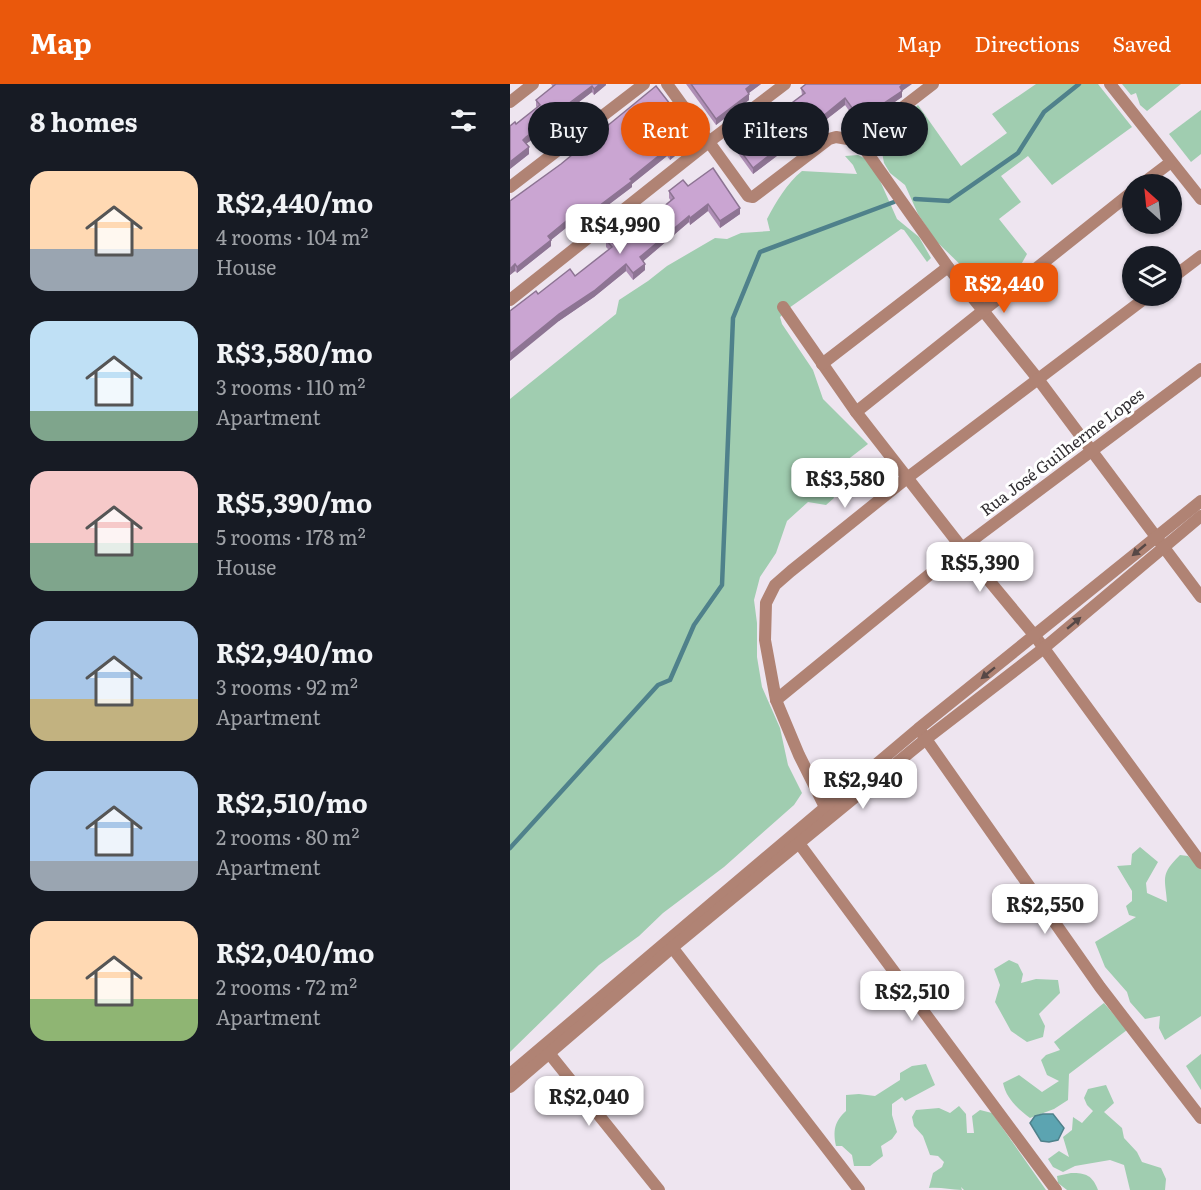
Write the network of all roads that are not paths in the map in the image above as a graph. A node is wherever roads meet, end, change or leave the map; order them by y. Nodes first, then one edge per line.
1 (533, 84) edge
2 (644, 84) edge
3 (667, 84) edge
4 (785, 84) edge
5 (933, 84) edge
6 (1110, 84) edge
7 (510, 102) edge
8 (681, 102) edge
9 (910, 102) edge
10 (841, 138) edge
11 (710, 141) joint
12 (691, 156) edge
13 (870, 156) edge
14 (1171, 162) junction
15 (1155, 174) edge
16 (510, 187) edge
17 (1201, 199) edge
18 (1122, 200) edge
19 (1201, 256) edge
20 (948, 267) junction
21 (1182, 270) edge
22 (510, 300) edge
23 (1135, 306) edge
24 (783, 307) dead end
25 (984, 311) junction
26 (822, 364) junction
27 (1201, 369) edge
28 (1038, 379) junction
29 (856, 412) junction
30 (1091, 450) junction
31 (907, 478) junction
32 (1201, 501) edge
33 (1201, 516) edge
34 (1155, 537) junction
35 (962, 548) junction
36 (1163, 548) junction
37 (1201, 597) edge
38 (1035, 636) junction
39 (1044, 648) junction
40 (776, 700) junction
41 (922, 734) junction
42 (828, 813) junction
43 (796, 839) junction
44 (1201, 863) edge
45 (670, 944) junction
46 (546, 1049) junction
47 (510, 1074) edge
48 (510, 1088) edge
49 (1201, 1118) edge
50 (659, 1190) edge
51 (859, 1190) edge
52 (1056, 1190) edge

1 - 7 street
2 - 16 street
3 - 8 street
4 - 11 street
5 - 9 street
6 - 14 street
10 - 11 street
12 - 22 street
13 - 20 street
14 - 15 street
14 - 17 street
18 - 25 street
19 - 21 street
20 - 25 street
20 - 26 street
23 - 28 street
24 - 26 street
25 - 28 street
25 - 29 street
26 - 29 street
27 - 30 street, Rua José Guilherme Lopes
28 - 30 street
28 - 31 street
29 - 31 street
30 - 34 street
30 - 35 street, Rua José Guilherme Lopes
31 - 35 street
31 - 40 street
32 - 34 street
33 - 36 street
34 - 36 street
34 -> 38 street
35 - 38 street
35 - 40 street, Rua José Guilherme Lopes
36 - 37 street
39 -> 36 street
38 - 39 street
38 -> 41 street
39 - 41 street
39 - 44 street
40 - 42 street
41 - 42 street
41 - 49 street
42 - 43 street
43 - 45 street
43 - 52 street
45 - 46 street
45 - 51 street
46 - 47 street
46 - 48 street
46 - 50 street

